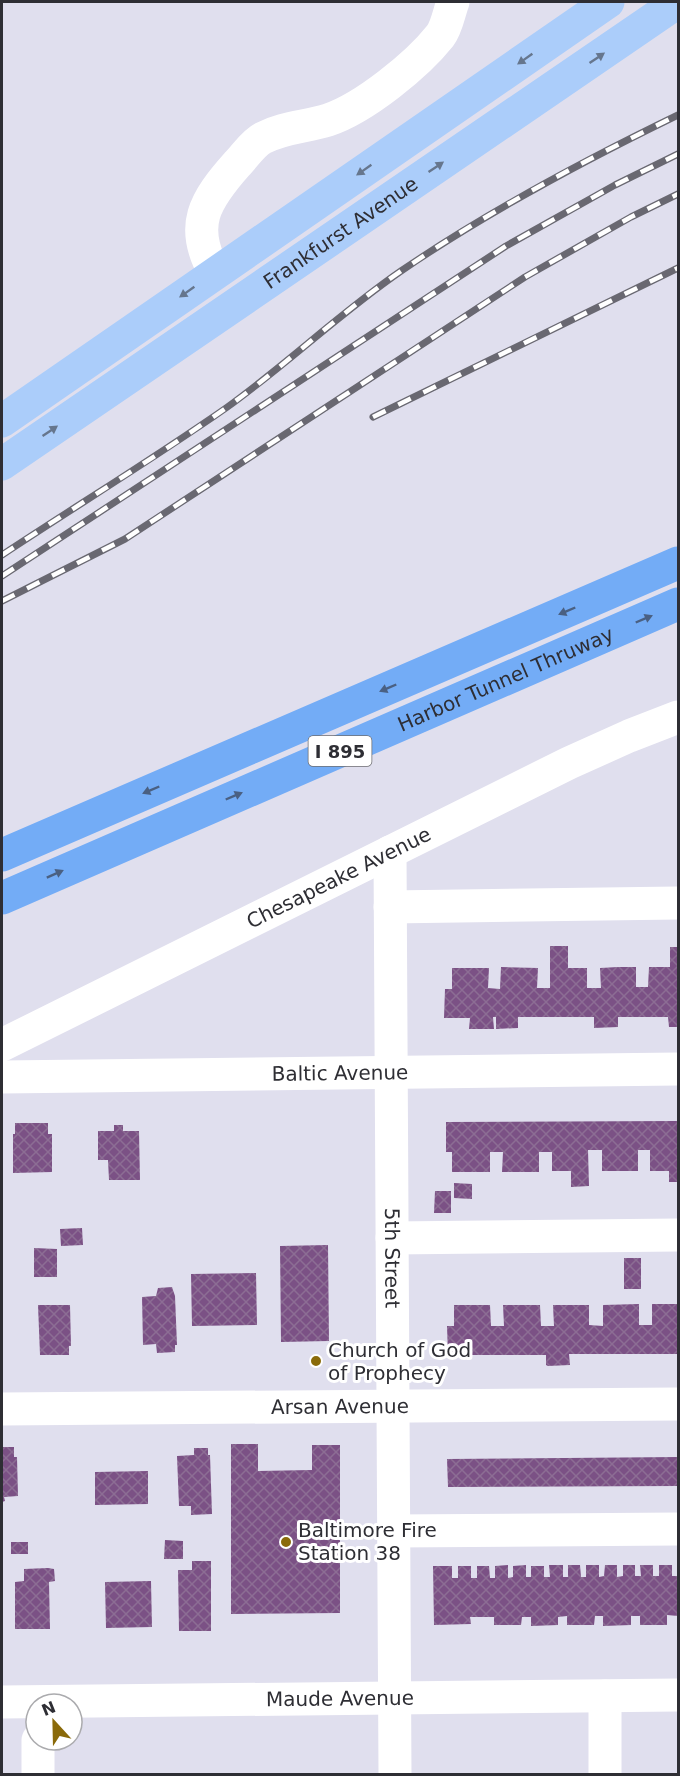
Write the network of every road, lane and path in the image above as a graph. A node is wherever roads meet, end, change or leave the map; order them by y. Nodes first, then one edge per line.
1 (453, 2) edge
2 (608, 2) edge
3 (678, 2) edge
4 (644, 11) edge
5 (215, 273) junction
6 (236, 304) junction
7 (2, 421) edge
8 (2, 464) edge
9 (678, 563) edge
10 (678, 604) edge
11 (678, 717) edge
12 (390, 852) junction
13 (2, 855) edge
14 (2, 898) edge
15 (678, 903) edge
16 (390, 907) junction
17 (2, 1045) edge
18 (678, 1070) edge
19 (391, 1073) junction
20 (2, 1077) edge
21 (678, 1235) edge
22 (392, 1238) junction
23 (678, 1404) edge
24 (393, 1406) junction
25 (2, 1409) edge
26 (678, 1529) edge
27 (393, 1531) junction
28 (678, 1695) edge
29 (605, 1696) junction
30 (394, 1698) junction
31 (2, 1702) edge
32 (84, 1702) edge
33 (24, 1703) edge
34 (38, 1752) edge
35 (39, 1774) edge
36 (394, 1774) edge
37 (605, 1774) edge

1 - 5 street
2 -> 5 main road, Frankfurst Avenue
3 - 4 main road, Frankfurst Avenue
6 -> 4 main road, Frankfurst Avenue
5 - 6 main road
5 -> 7 main road, Frankfurst Avenue
8 -> 6 main road, Frankfurst Avenue
9 -> 13 highway, Harbor Tunnel Thruway / I 895
14 -> 10 highway, Harbor Tunnel Thruway / I 895
11 - 12 street, Chesapeake Avenue
12 - 16 street, 5th Street
12 - 17 street, Chesapeake Avenue
15 - 16 street
16 - 19 street, 5th Street
18 - 19 street, Baltic Avenue
19 - 20 street, Baltic Avenue
19 - 22 street, 5th Street
21 - 22 street
22 - 24 street, 5th Street
23 - 24 street, Arsan Avenue
24 - 25 street, Arsan Avenue
24 - 27 street, 5th Street
26 - 27 street
27 - 30 street, 5th Street
28 - 29 street, Maude Avenue
29 - 30 street, Maude Avenue
29 - 37 street
30 - 32 street, Maude Avenue
30 - 36 street, 5th Street
31 - 33 street, Maude Avenue
34 - 35 street

